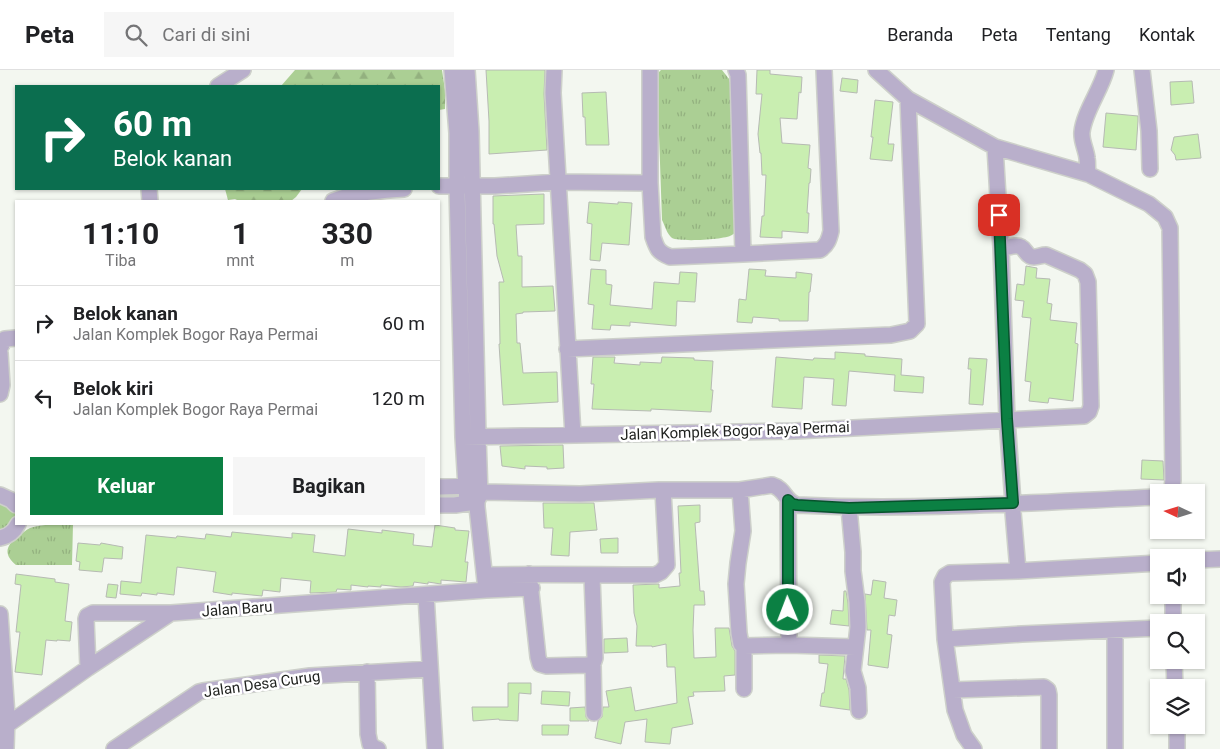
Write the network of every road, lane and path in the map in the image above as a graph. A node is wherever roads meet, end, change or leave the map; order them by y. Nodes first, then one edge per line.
1 (243, 70) edge
2 (452, 70) edge
3 (467, 70) edge
4 (554, 70) edge
5 (650, 70) edge
6 (736, 70) edge
7 (824, 70) edge
8 (876, 70) edge
9 (1106, 70) edge
10 (1142, 70) edge
11 (220, 85) edge
12 (908, 99) junction
13 (995, 147) junction
14 (1150, 169) dead end
15 (1088, 174) junction
16 (558, 182) junction
17 (650, 183) junction
18 (440, 186) edge
19 (457, 186) junction
20 (472, 186) junction
21 (395, 190) edge
22 (336, 200) edge
23 (1001, 248) junction
24 (742, 254) junction
25 (15, 338) edge
26 (0, 348) edge
27 (567, 350) junction
28 (0, 354) edge
29 (0, 394) edge
30 (1007, 419) junction
31 (572, 435) junction
32 (471, 436) junction
33 (1172, 484) edge
34 (440, 487) edge
35 (663, 490) junction
36 (740, 490) junction
37 (0, 495) edge
38 (474, 496) junction
39 (1150, 497) edge
40 (788, 500) junction
41 (15, 503) edge
42 (1013, 503) junction
43 (440, 506) edge
44 (849, 508) junction
45 (18, 525) edge
46 (0, 538) edge
47 (1220, 559) edge
48 (1205, 560) edge
49 (1150, 564) edge
50 (1018, 571) junction
51 (592, 576) junction
52 (530, 581) junction
53 (486, 583) junction
54 (426, 595) junction
55 (171, 613) junction
56 (0, 614) edge
57 (1150, 628) edge
58 (1115, 630) junction
59 (945, 639) junction
60 (789, 645) junction
61 (744, 646) junction
62 (855, 646) junction
63 (593, 664) junction
64 (88, 668) junction
65 (430, 669) junction
66 (367, 672) junction
67 (744, 689) dead end
68 (953, 690) junction
69 (859, 711) dead end
70 (594, 713) dead end
71 (5, 718) edge
72 (1177, 734) edge
73 (6, 749) edge
74 (114, 749) edge
75 (378, 749) edge
76 (435, 749) edge
77 (974, 749) edge
78 (1049, 749) edge
79 (1115, 749) edge
80 (1178, 749) edge

1 - 11 street
2 - 19 street
3 - 20 street
4 - 16 street
5 - 17 street
6 - 24 street
7 - 24 street
8 - 12 street
9 - 15 street
10 - 14 street
12 - 13 street
12 - 27 street
13 - 15 street
13 - 23 street
15 - 33 street
16 - 17 street
16 - 20 street
16 - 27 street
17 - 24 street
18 - 19 street
19 - 20 street
19 - 32 street
20 - 32 street
21 - 22 street
23 - 30 street
23 - 30 street, Jalan Komplek Bogor Raya Permai
25 - 26 street
27 - 31 street
28 - 29 street
30 - 31 street, Jalan Komplek Bogor Raya Permai
30 - 42 street
31 - 32 street, Jalan Komplek Bogor Raya Permai
32 - 38 street
34 - 38 street
35 - 36 street
35 - 38 street
35 - 51 street, Jalan Baru
36 - 40 street
36 - 61 street
37 - 41 street
38 - 43 street
38 - 53 street
39 - 42 street
40 - 44 street
40 - 60 street
42 - 44 street
42 - 50 street
44 - 62 street
45 - 46 street
47 - 48 street
49 - 50 street
50 - 59 street
51 - 52 street, Jalan Baru
51 - 63 street
52 - 53 street, Jalan Baru
52 - 63 street
53 - 54 street, Jalan Baru
54 - 55 street, Jalan Baru
54 - 65 street
55 - 64 street, Jalan Baru
55 - 64 street
56 - 71 street
57 - 58 street
58 - 59 street
58 - 79 street
59 - 68 street
60 - 61 street
60 - 62 street
61 - 67 street
62 - 69 street
63 - 70 street
64 - 71 street, Jalan Baru
65 - 66 street, Jalan Desa Curug
65 - 76 street
66 - 74 street, Jalan Desa Curug
66 - 75 street
68 - 77 street
68 - 78 street
71 - 73 street
72 - 80 street

